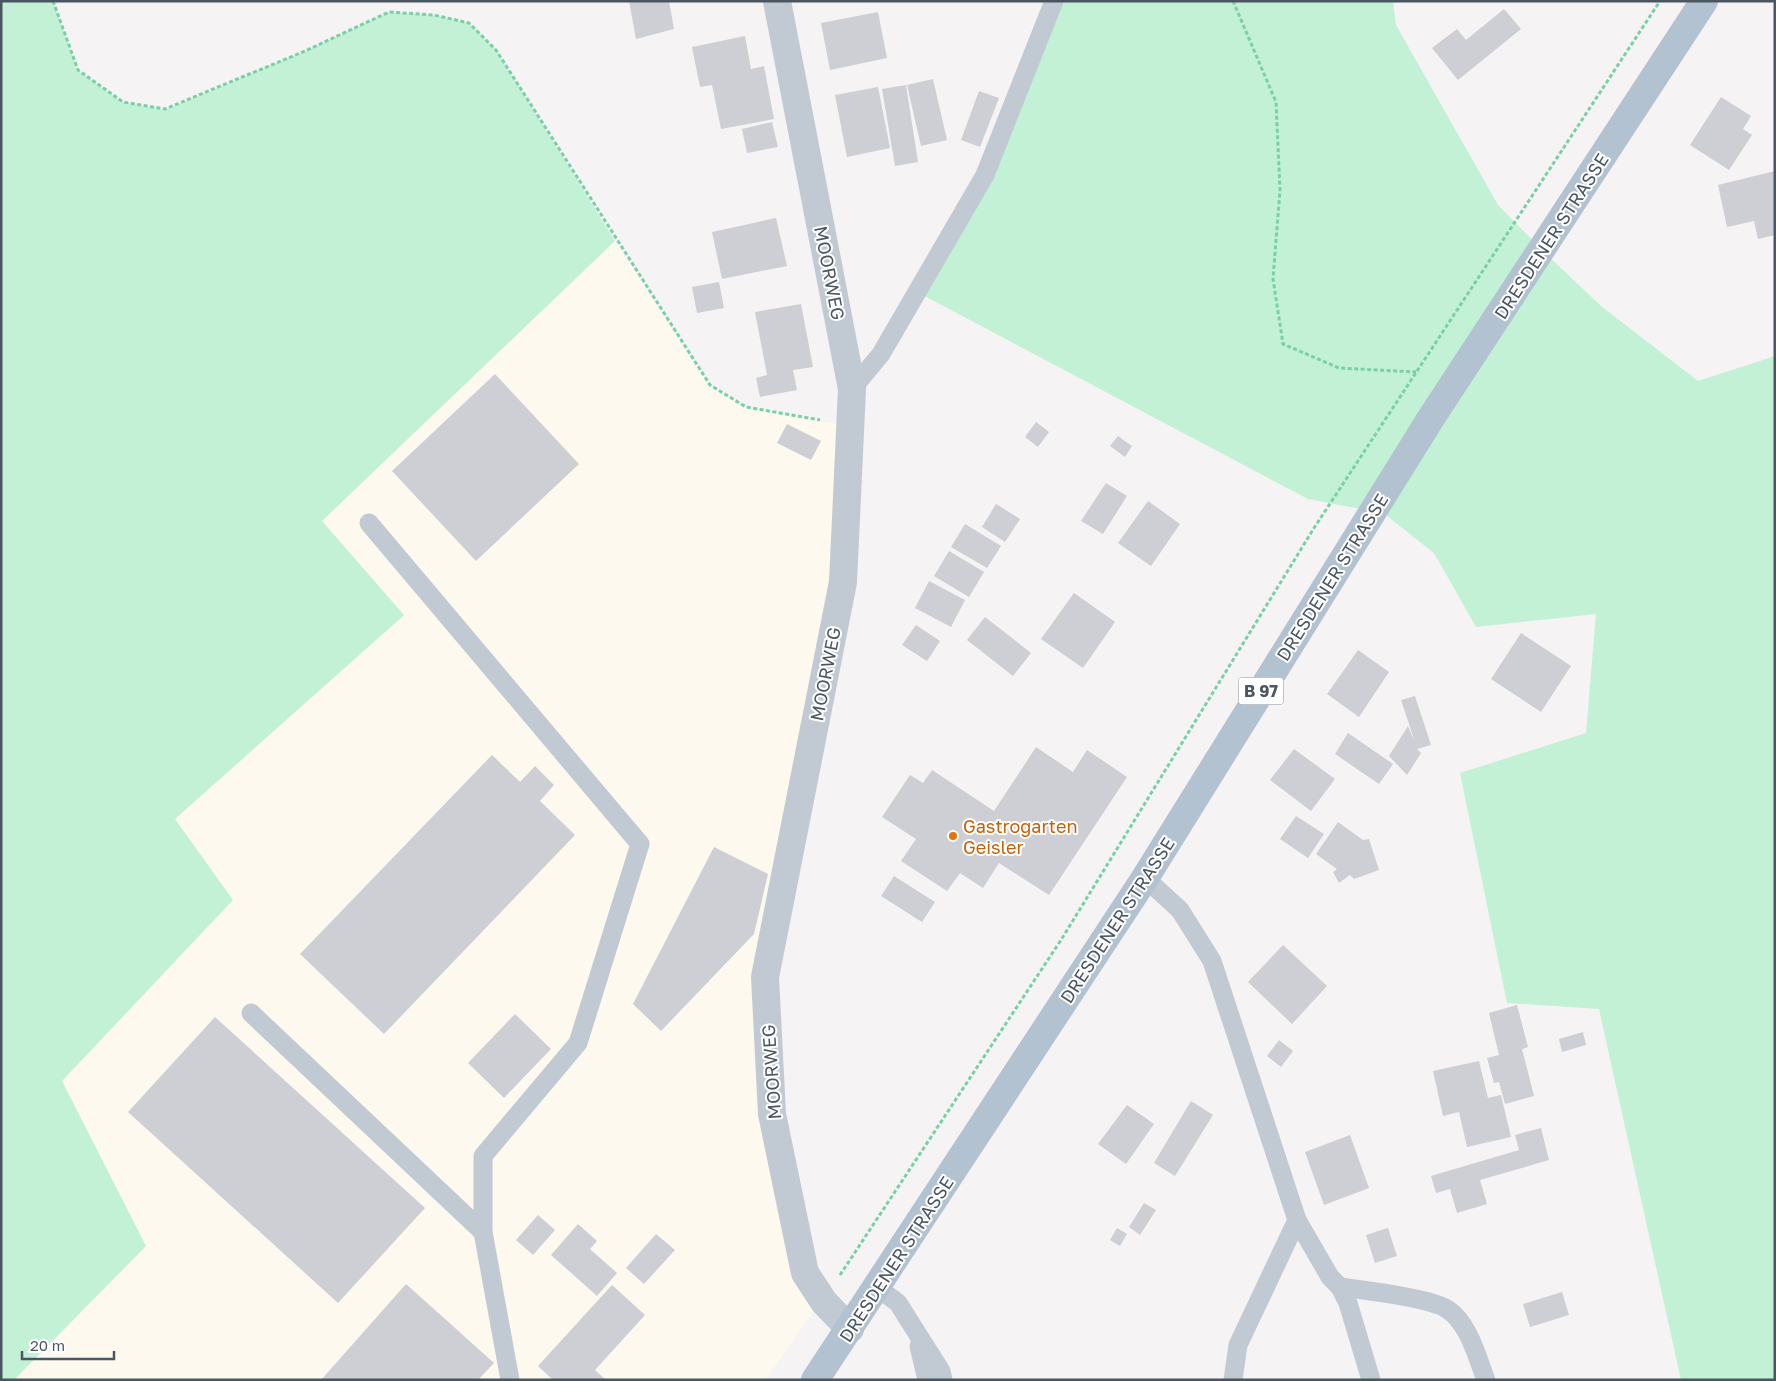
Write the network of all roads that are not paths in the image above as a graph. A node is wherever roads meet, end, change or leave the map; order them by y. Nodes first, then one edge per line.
1 (777, 1) edge
2 (1054, 1) edge
3 (1704, 1) edge
4 (852, 389) junction
5 (369, 523) dead end
6 (1145, 878) junction
7 (251, 1013) dead end
8 (1297, 1220) junction
9 (483, 1232) junction
10 (877, 1287) junction
11 (1340, 1287) junction
12 (850, 1329) junction
13 (915, 1330) junction
14 (510, 1380) edge
15 (815, 1380) edge
16 (927, 1380) edge
17 (943, 1380) edge
18 (1233, 1380) edge
19 (1372, 1380) edge
20 (1486, 1380) edge

1 - 4 street, MOORWEG
2 - 4 lane
3 - 6 main road, DRESDENER STRASSE / B 97
4 - 12 street, MOORWEG
5 - 9 lane
6 - 8 lane
6 - 10 main road, DRESDENER STRASSE / B 97
7 - 9 lane
8 - 11 lane
8 - 18 lane
9 - 14 lane
10 - 12 main road, DRESDENER STRASSE / B 97
10 - 13 lane
11 - 19 lane
11 - 20 lane
12 - 15 main road, DRESDENER STRASSE / B 97
13 - 16 lane
13 - 17 lane

